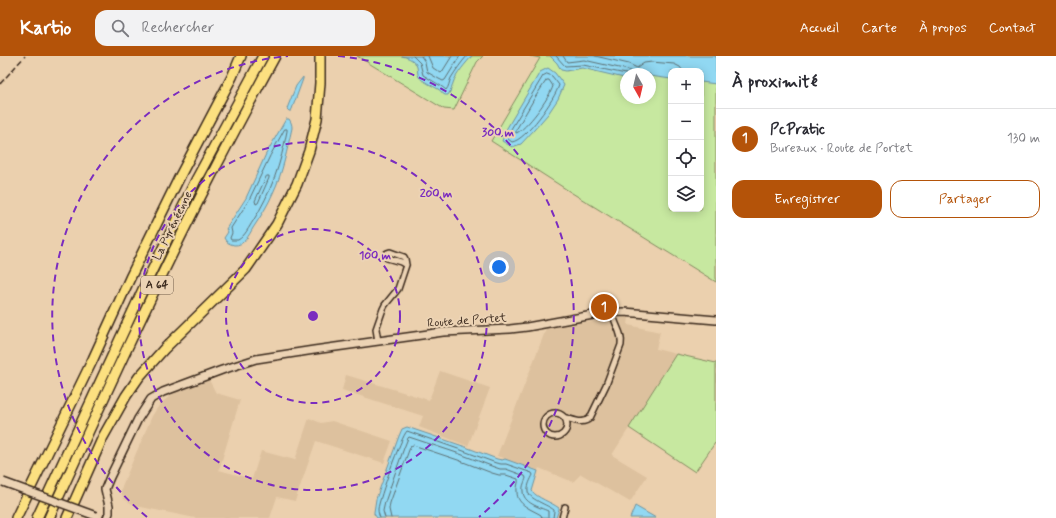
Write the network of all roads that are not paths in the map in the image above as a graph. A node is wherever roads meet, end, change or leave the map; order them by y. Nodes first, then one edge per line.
1 (241, 56) edge
2 (263, 56) edge
3 (275, 56) edge
4 (320, 56) edge
5 (406, 265) dead end
6 (613, 313) junction
7 (716, 320) edge
8 (378, 342) junction
9 (566, 418) junction
10 (2, 482) edge
11 (566, 508) dead end
12 (98, 517) edge
13 (16, 518) edge
14 (38, 518) edge
15 (49, 518) edge
16 (67, 518) edge
17 (107, 518) edge
18 (562, 518) edge

1 - 13 highway
2 - 14 highway, La Pyrénéenne / A 64
3 - 15 highway, La Pyrénéenne / A 64
4 - 16 highway
5 - 8 street
6 - 7 street, Route de Portet
6 - 8 street, Route de Portet
6 - 9 street
8 - 17 street, Route de Portet
9 - 9 street
10 - 12 street, bridge
11 - 18 street

